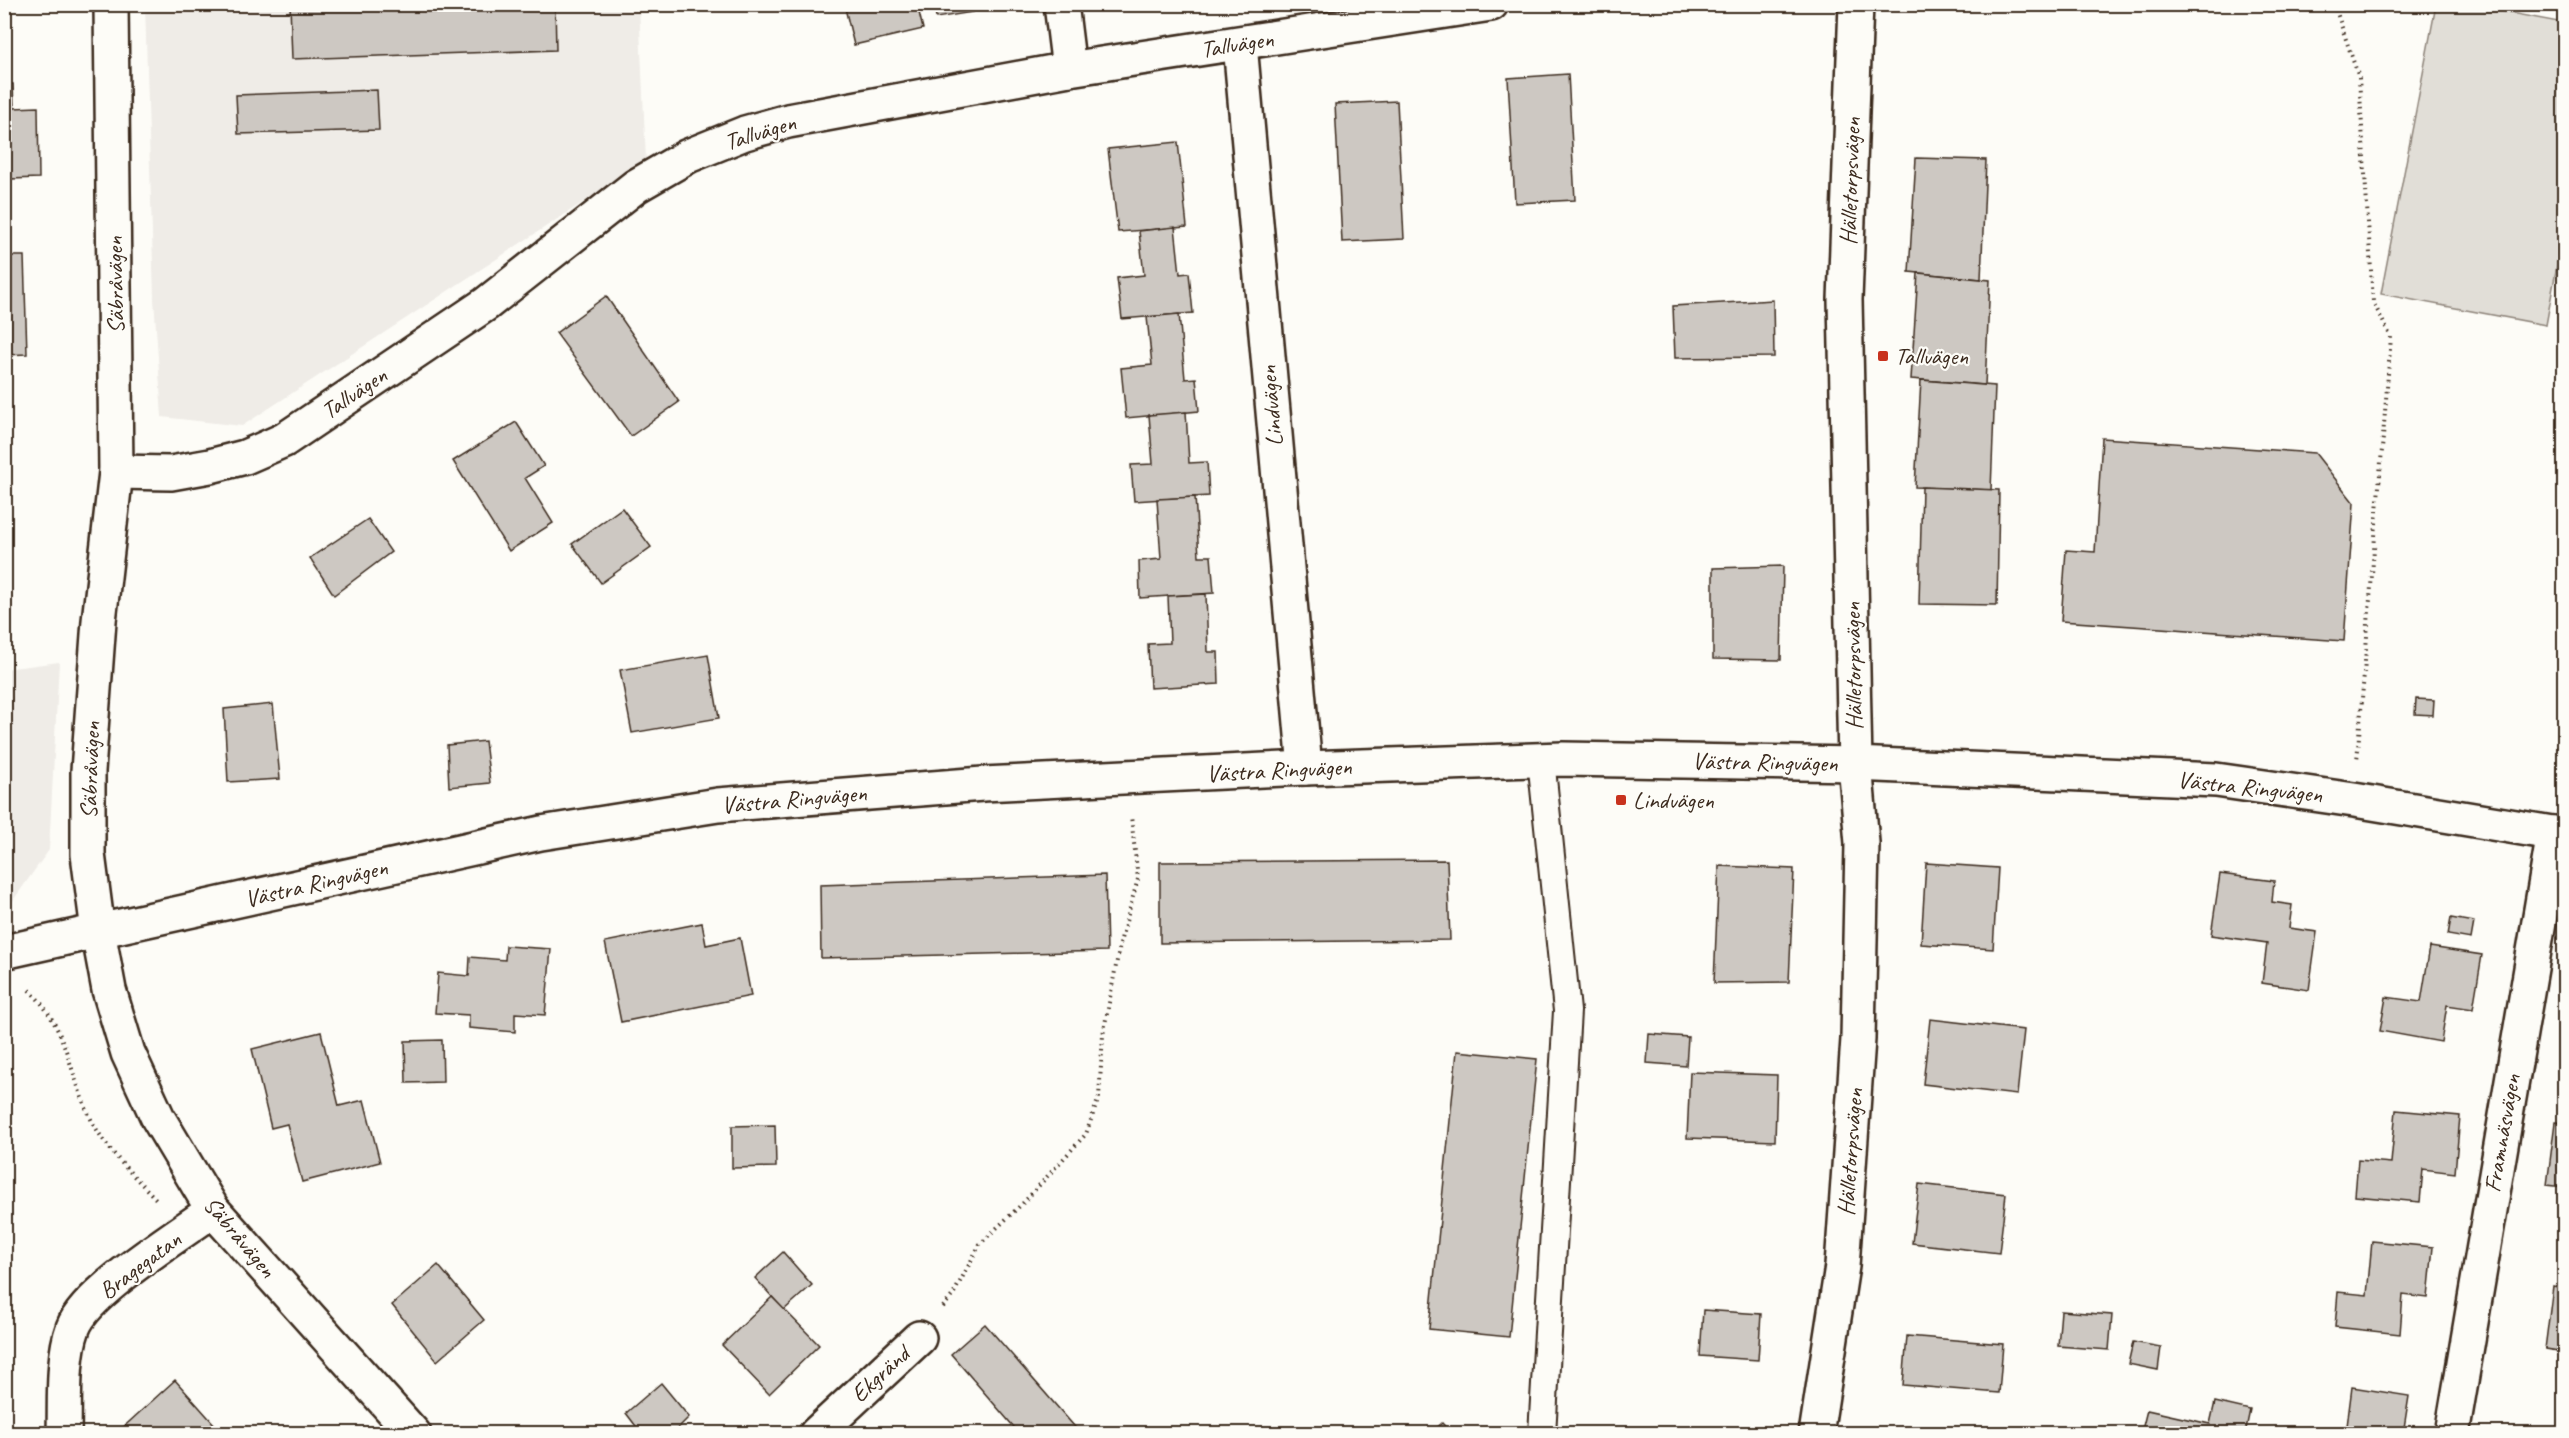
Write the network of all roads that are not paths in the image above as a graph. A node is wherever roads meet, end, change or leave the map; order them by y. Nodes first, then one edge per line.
1 (111, 4) edge
2 (1060, 4) edge
3 (1491, 4) edge
4 (1856, 4) edge
5 (1240, 44) junction
6 (1069, 69) junction
7 (116, 472) junction
8 (1541, 759) junction
9 (1855, 764) junction
10 (1305, 768) junction
11 (2559, 834) edge
12 (98, 931) junction
13 (4, 952) edge
14 (213, 1210) junction
15 (919, 1338) road end
16 (64, 1434) edge
17 (414, 1434) edge
18 (816, 1434) edge
19 (1542, 1434) edge
20 (1816, 1434) edge
21 (2452, 1434) edge

1 - 7 street, Säbråvägen
2 - 6 street
3 - 5 street, Tallvägen
4 - 9 street, Hälletorpsvägen
5 - 6 street, Tallvägen
5 - 10 street, Lindvägen
6 - 7 street, Tallvägen
7 - 12 street, Säbråvägen
8 - 9 street, Västra Ringvägen
8 - 10 street, Västra Ringvägen
8 - 19 lane
9 - 11 street, Västra Ringvägen
9 - 20 street, Hälletorpsvägen
10 - 12 street, Västra Ringvägen
11 - 21 street, Framnäsvägen
12 - 13 street, Västra Ringvägen
12 - 14 street, Säbråvägen
14 - 16 street, Bragegatan
14 - 17 street, Säbråvägen
15 - 18 street, Ekgränd

